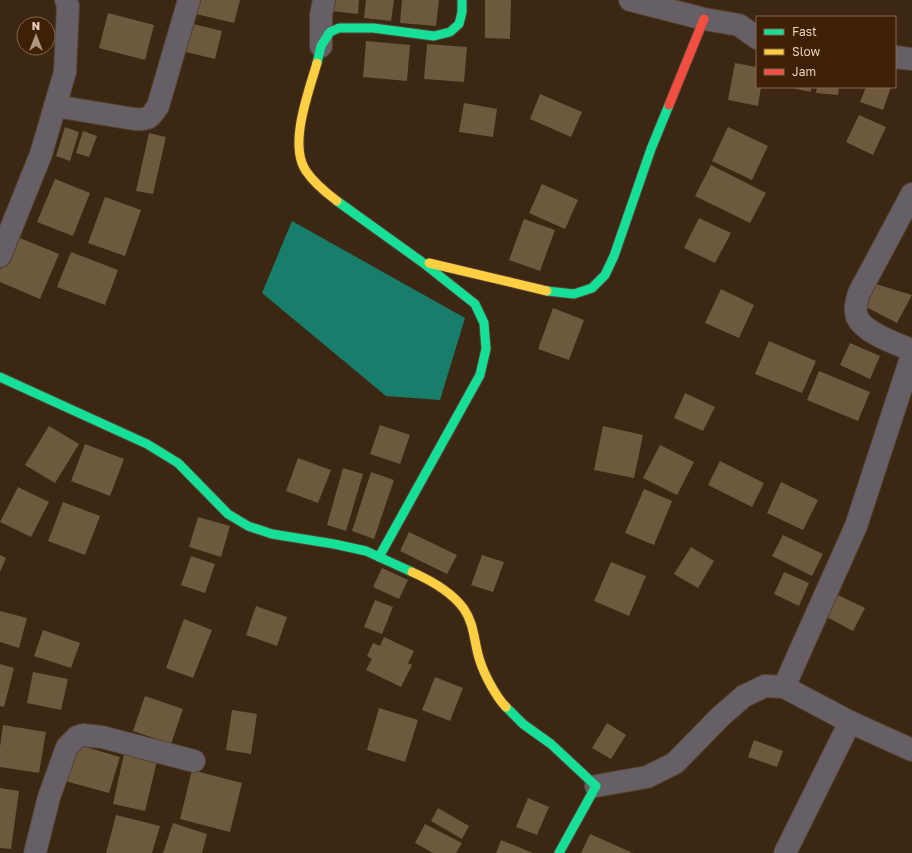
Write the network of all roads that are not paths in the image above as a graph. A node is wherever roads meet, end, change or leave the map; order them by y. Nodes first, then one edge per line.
1 (66, 0) edge
2 (189, 0) edge
3 (324, 0) edge
4 (462, 0) edge
5 (630, 0) edge
6 (677, 6) edge
7 (704, 18) junction
8 (756, 37) edge
9 (320, 46) junction
10 (896, 57) edge
11 (912, 59) edge
12 (55, 106) junction
13 (912, 194) edge
14 (0, 256) edge
15 (422, 262) junction
16 (912, 350) edge
17 (912, 355) edge
18 (0, 377) edge
19 (380, 557) junction
20 (784, 687) junction
21 (850, 722) junction
22 (912, 750) edge
23 (194, 761) dead end
24 (596, 786) junction
25 (35, 853) edge
26 (559, 853) edge
27 (785, 853) edge

1 - 12 street
2 - 12 street
3 - 9 street
4 - 9 street
5 - 6 street
6 - 7 street
7 - 8 street
7 - 15 street
9 - 15 street
10 - 11 street
12 - 14 street
13 - 16 street
15 - 19 street
17 - 20 street
18 - 19 street
19 - 24 street
20 - 21 street
20 - 24 street
21 - 22 street
21 - 27 street
23 - 25 street
24 - 26 street

